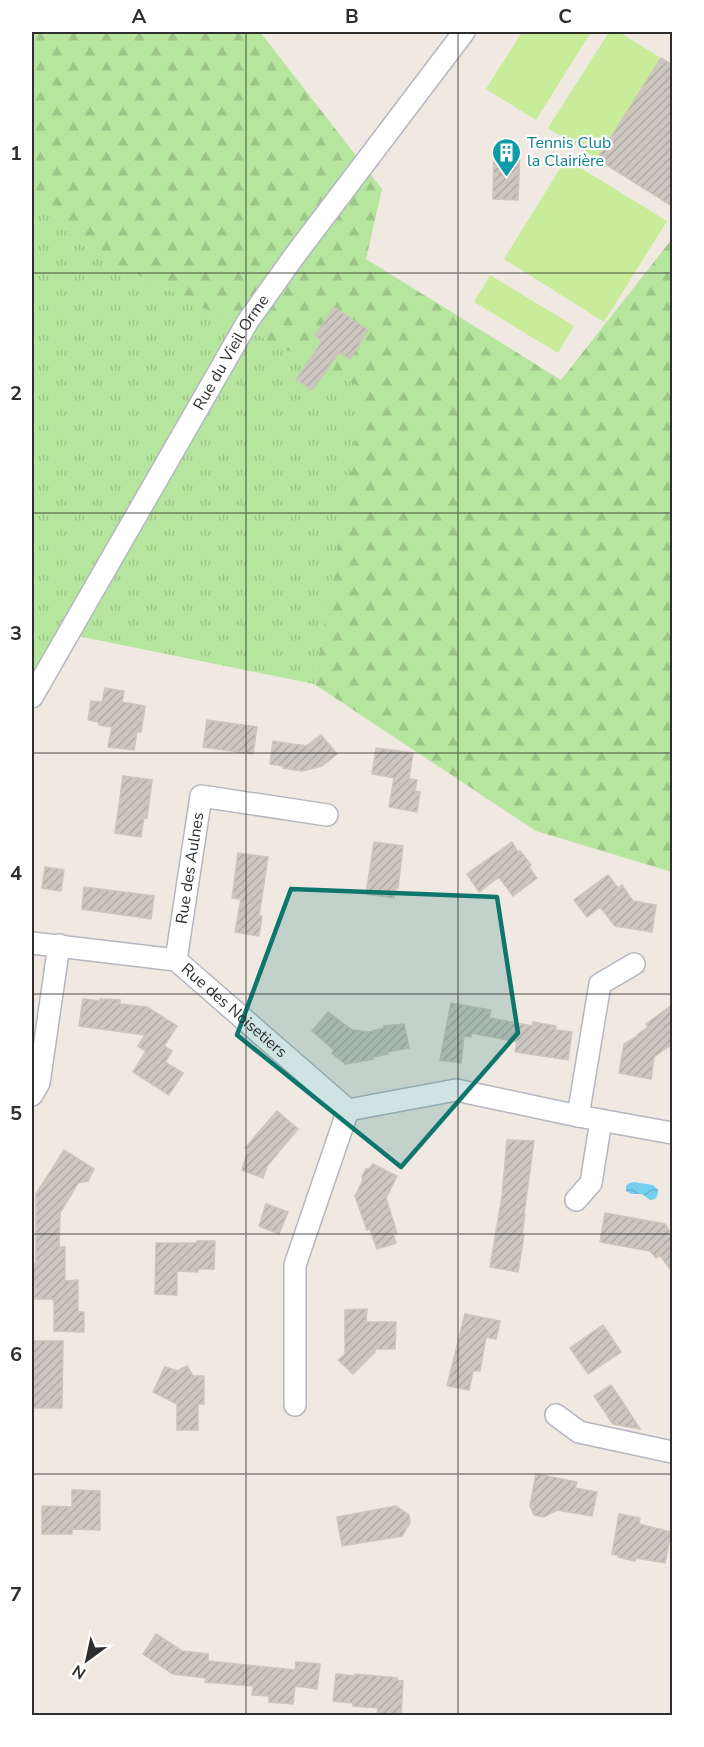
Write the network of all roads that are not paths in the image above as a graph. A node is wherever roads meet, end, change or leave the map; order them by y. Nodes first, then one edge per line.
1 (464, 32) edge
2 (32, 697) edge
3 (327, 815) dead end
4 (32, 943) edge
5 (59, 945) junction
6 (176, 960) junction
7 (634, 964) dead end
8 (32, 1095) edge
9 (348, 1110) junction
10 (578, 1116) junction
11 (601, 1120) junction
12 (672, 1133) edge
13 (576, 1200) dead end
14 (295, 1405) dead end
15 (556, 1415) dead end
16 (672, 1452) edge

1 - 2 street, Rue du Vieil Orme
3 - 6 street, Rue des Aulnes
4 - 5 street, Rue des Noisetiers
5 - 6 street, Rue des Noisetiers
5 - 8 street
6 - 9 street, Rue des Noisetiers
7 - 10 street
9 - 10 street
9 - 14 street
10 - 11 street
11 - 12 street
11 - 13 street
15 - 16 street

